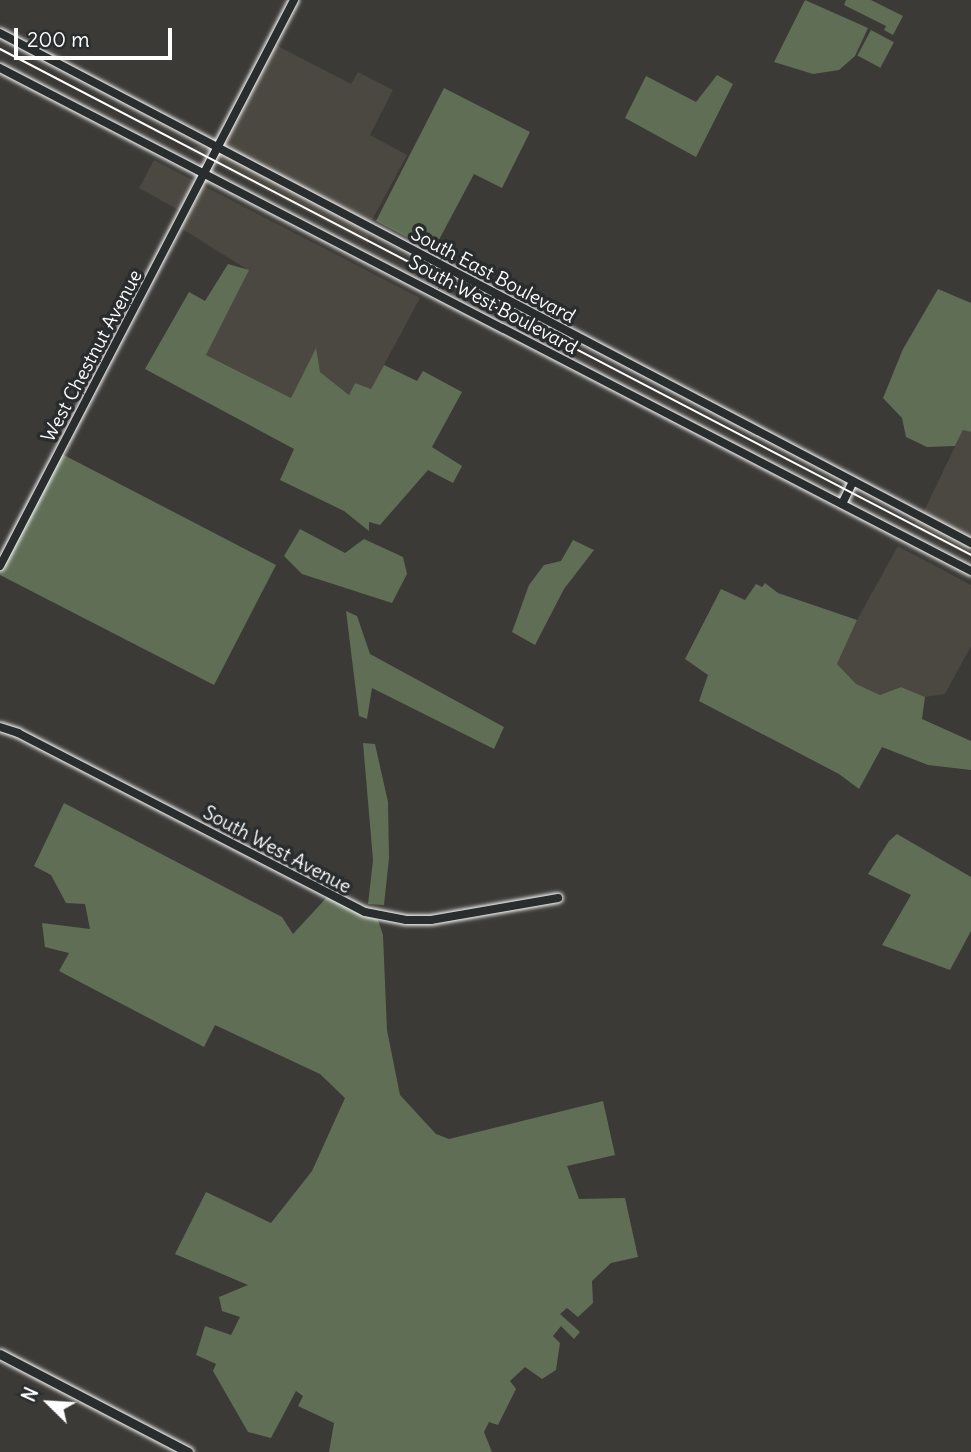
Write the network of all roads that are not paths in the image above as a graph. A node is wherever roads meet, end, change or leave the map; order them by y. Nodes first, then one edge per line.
1 (294, 0) edge
2 (0, 33) edge
3 (0, 68) edge
4 (218, 147) junction
5 (204, 174) junction
6 (853, 481) junction
7 (842, 504) junction
8 (971, 543) edge
9 (0, 566) edge
10 (971, 571) edge
11 (0, 727) edge
12 (558, 898) dead end
13 (0, 1354) edge
14 (188, 1452) edge

1 - 4 main road, West Chestnut Avenue
2 - 4 main road, South East Boulevard
3 - 5 main road, South West Boulevard
4 - 5 main road, West Chestnut Avenue
4 - 6 main road, South East Boulevard
5 - 7 main road, South West Boulevard
5 - 9 main road, West Chestnut Avenue
6 - 7 main road
6 - 8 main road, South East Boulevard
7 - 10 main road, South West Boulevard
11 - 12 main road, South West Avenue
13 - 14 main road

